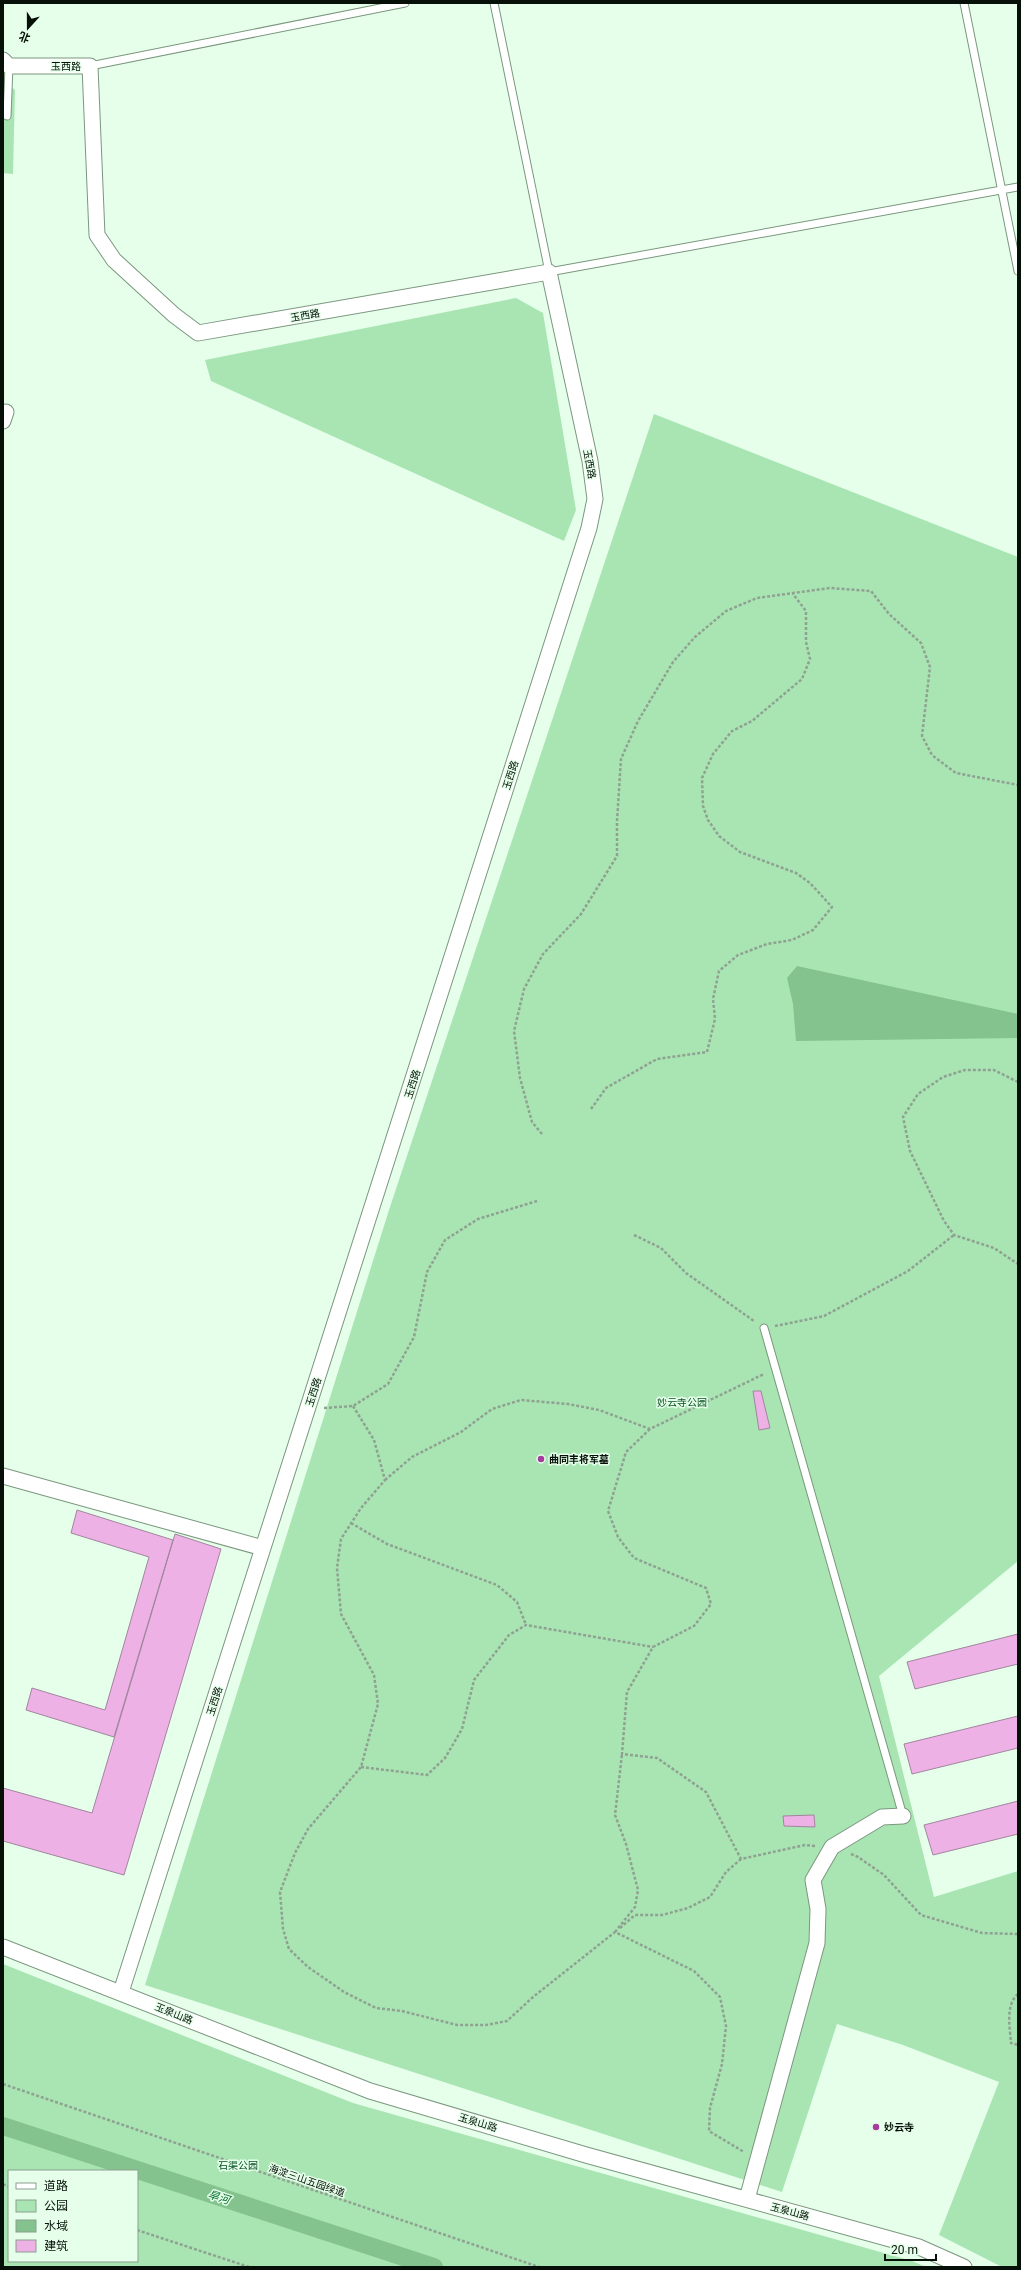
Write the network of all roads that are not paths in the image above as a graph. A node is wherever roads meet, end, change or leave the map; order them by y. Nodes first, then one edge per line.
1 (405, 3) edge
2 (494, 3) edge
3 (964, 3) edge
4 (6, 63) edge
5 (90, 66) junction
6 (7, 116) dead end
7 (1018, 186) edge
8 (1002, 189) junction
9 (1018, 271) edge
10 (549, 272) junction
11 (764, 1328) road end
12 (3, 1476) edge
13 (263, 1548) junction
14 (903, 1816) joint
15 (3, 1947) edge
16 (121, 1992) junction
17 (747, 2199) junction
18 (964, 2267) edge

1 - 5 lane
2 - 10 lane
3 - 8 lane
4 - 5 street, 玉西路
4 - 6 lane
5 - 10 street, 玉西路
7 - 8 lane
8 - 9 lane
8 - 10 lane
10 - 13 street, 玉西路
11 - 14 lane
12 - 13 street
13 - 16 street, 玉西路
14 - 17 street
15 - 16 street, 玉泉山路
16 - 17 street, 玉泉山路
17 - 18 street, 玉泉山路

